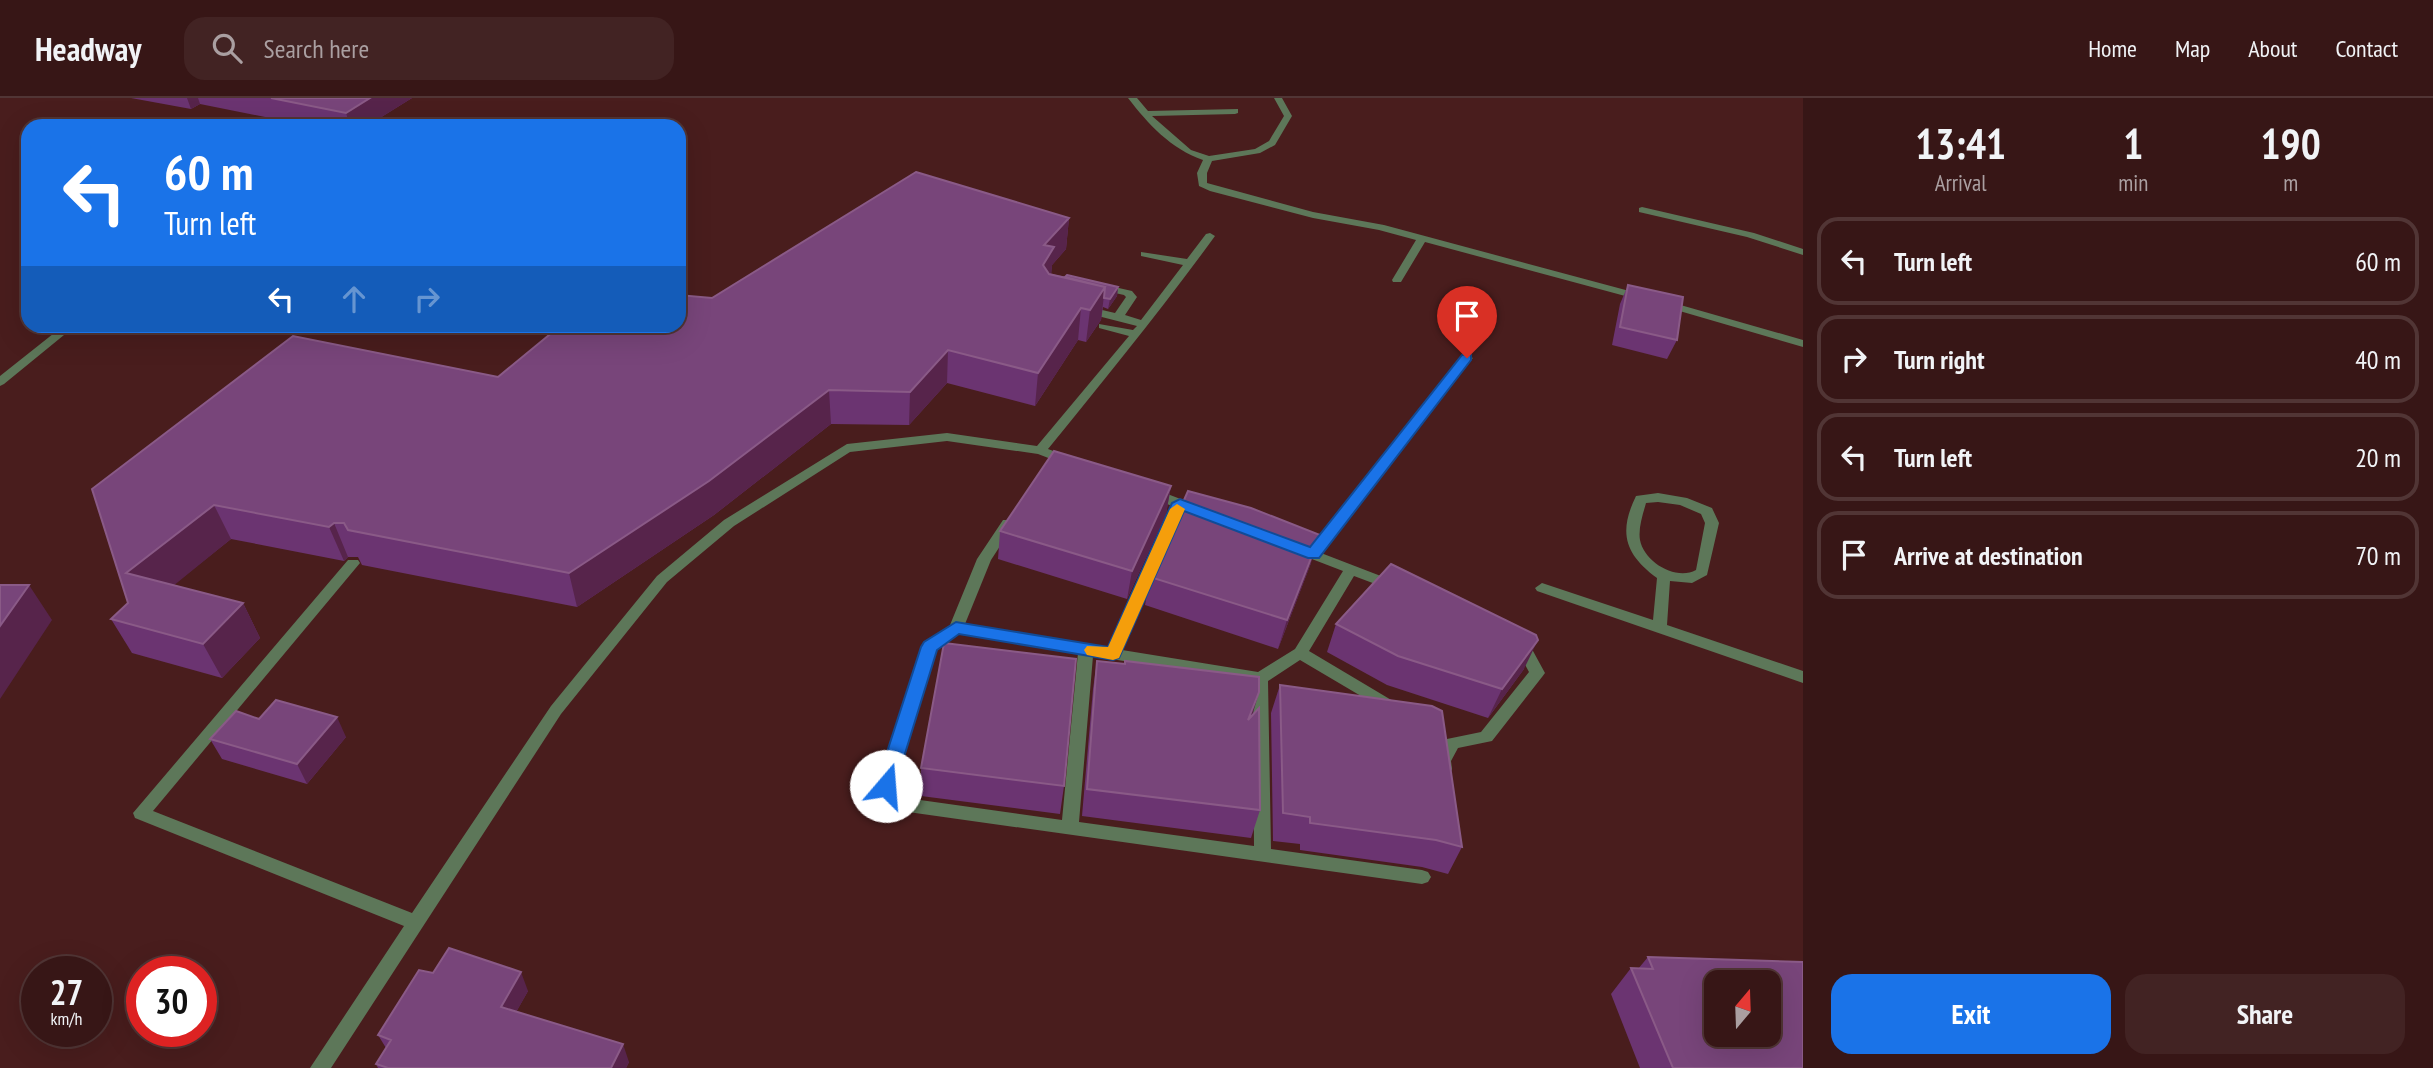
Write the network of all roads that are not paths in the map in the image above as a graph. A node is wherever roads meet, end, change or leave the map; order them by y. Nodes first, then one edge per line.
1 (1132, 98) edge
2 (1278, 98) edge
3 (1235, 111) dead end
4 (1146, 114) junction
5 (1208, 159) junction
6 (1642, 210) dead end
7 (1210, 236) dead end
8 (1422, 238) junction
9 (1803, 252) edge
10 (1145, 254) dead end
11 (1190, 263) junction
12 (1398, 280) dead end
13 (1118, 317) junction
14 (1103, 326) edge
15 (1139, 329) junction
16 (60, 333) edge
17 (1803, 344) edge
18 (1467, 358) dead end
19 (0, 382) edge
20 (1047, 458) junction
21 (1078, 465) edge
22 (1136, 487) edge
23 (1180, 503) junction
24 (1015, 513) edge
25 (1216, 517) edge
26 (1277, 540) edge
27 (1313, 554) junction
28 (353, 563) edge
29 (1352, 569) junction
30 (1664, 576) junction
31 (1542, 587) dead end
32 (1405, 591) edge
33 (956, 628) junction
34 (1658, 628) junction
35 (1504, 642) edge
36 (1086, 649) junction
37 (1300, 653) junction
38 (1113, 654) junction
39 (1803, 677) edge
40 (1260, 678) junction
41 (1406, 715) edge
42 (1446, 786) edge
43 (1070, 828) junction
44 (1263, 855) junction
45 (1422, 877) dead end
46 (415, 922) junction
47 (320, 1068) edge

1 - 4 street
2 - 5 street
3 - 4 street
4 - 5 street
5 - 8 street
6 - 9 street
7 - 11 street
8 - 12 street
8 - 17 street
10 - 11 street
11 - 15 street
13 - 13 street
13 - 15 street
14 - 15 street
15 - 20 street
16 - 19 street
18 - 27 street
20 - 21 street
20 - 46 street
22 - 23 street
23 - 25 street
23 - 38 street
24 - 33 street
26 - 27 street
27 - 29 street
28 - 46 street
29 - 32 street
29 - 37 street
30 - 30 street
30 - 34 street
31 - 34 street
33 - 36 street
33 - 43 street
34 - 39 street
35 - 42 street
36 - 38 street
36 - 43 street
37 - 40 street
37 - 41 street
38 - 40 street
40 - 44 street
43 - 44 street
44 - 45 street
46 - 47 street

